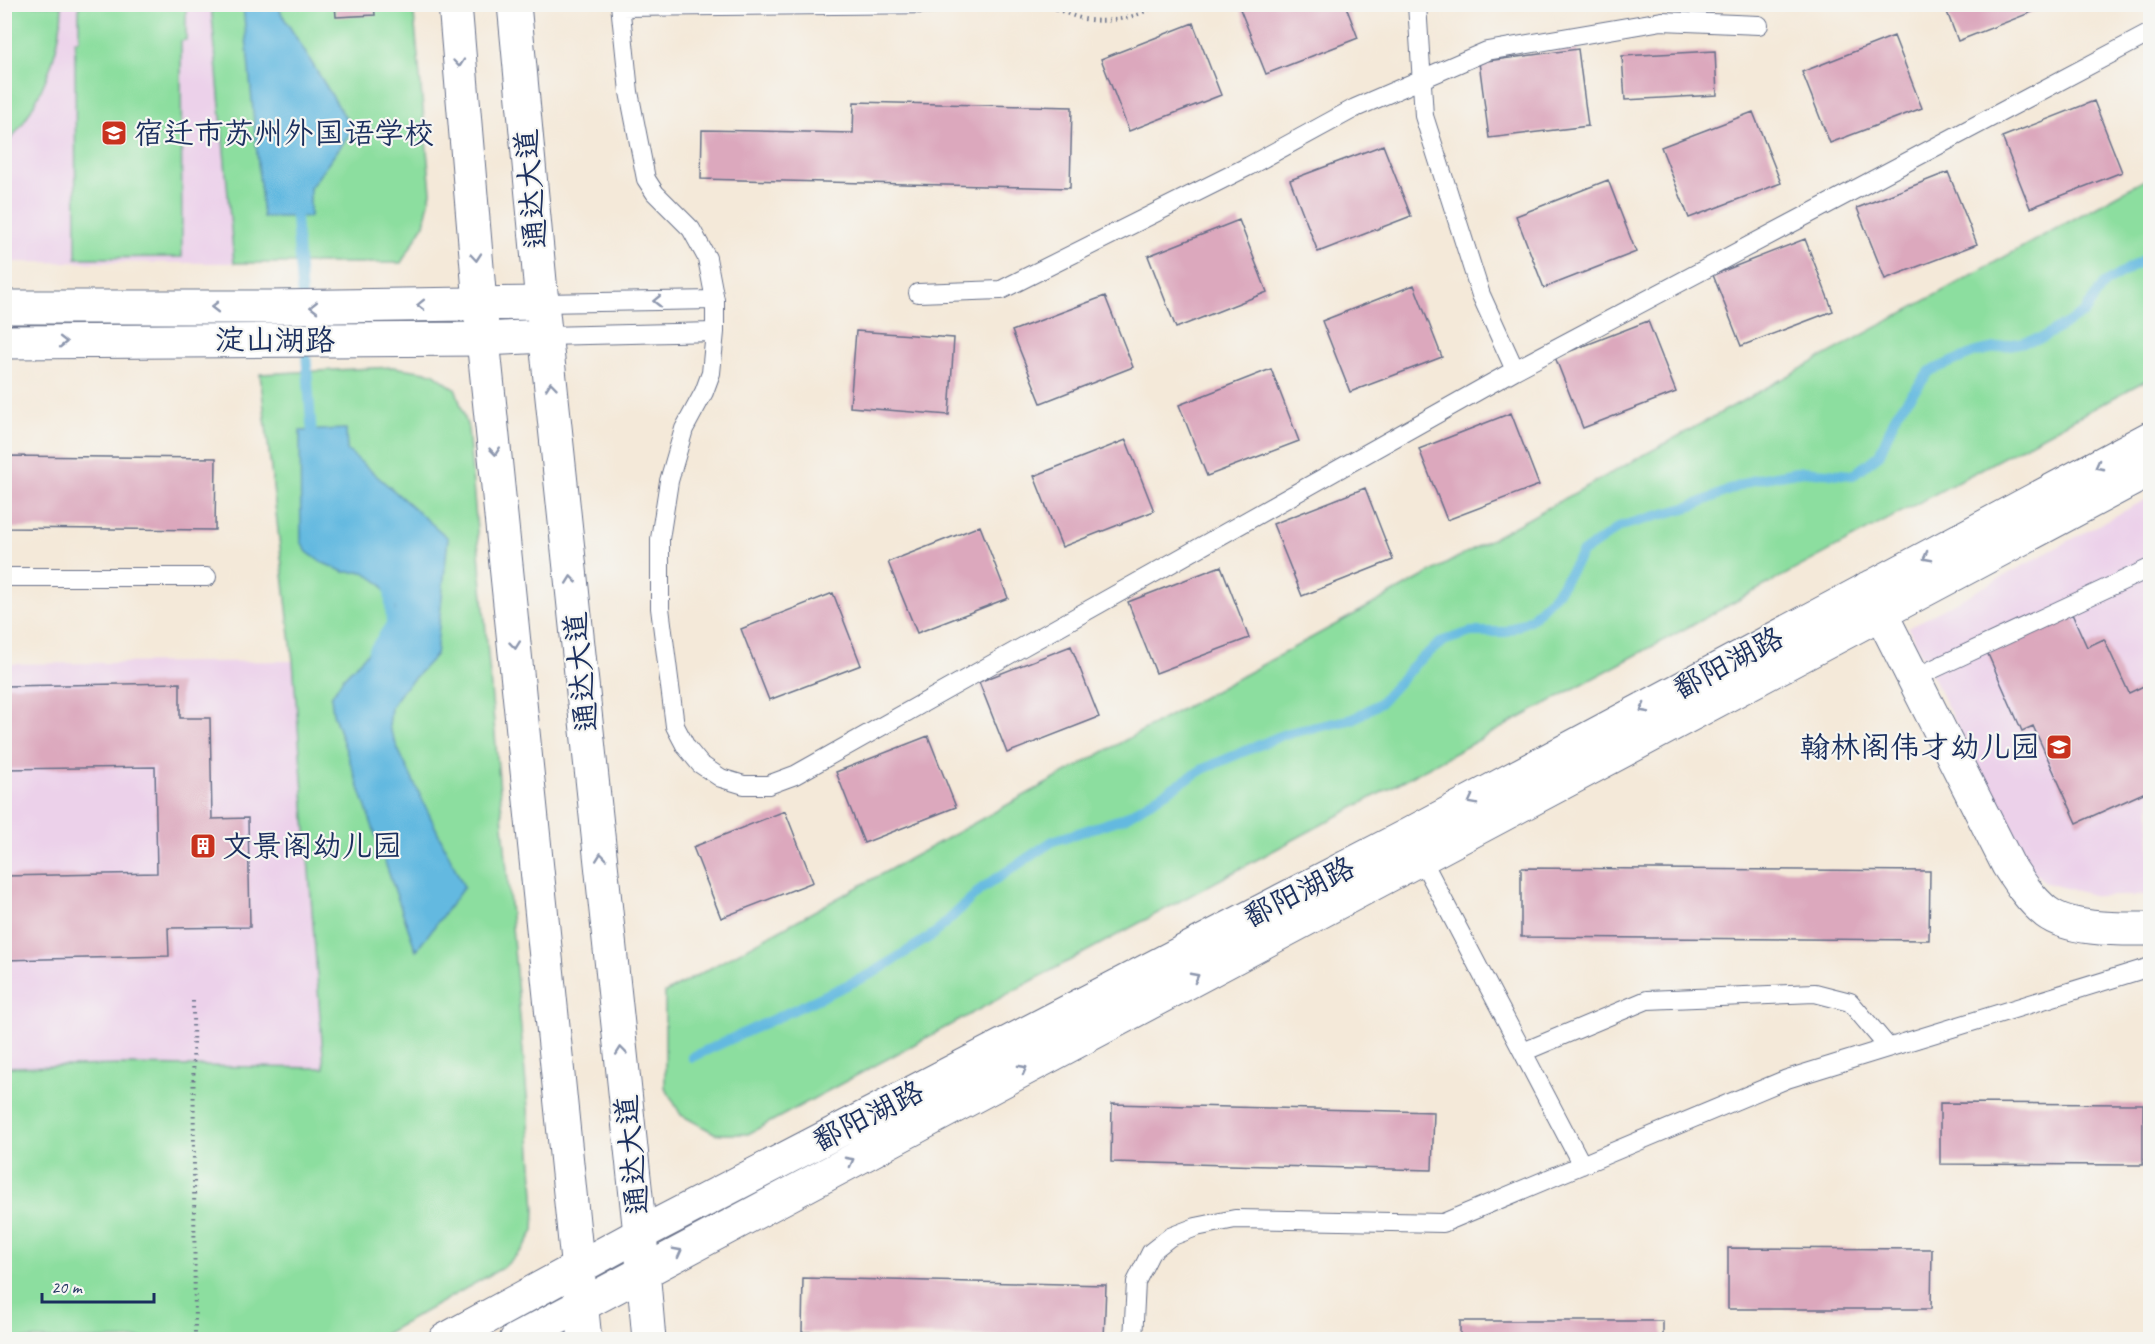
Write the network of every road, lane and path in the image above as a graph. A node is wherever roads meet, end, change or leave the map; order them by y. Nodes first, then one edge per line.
1 (454, 4) edge
2 (514, 4) edge
3 (940, 4) edge
4 (1045, 4) edge
5 (1158, 4) edge
6 (1417, 4) edge
7 (620, 6) edge
8 (1759, 25) dead end
9 (2151, 33) edge
10 (1422, 81) junction
11 (918, 293) dead end
12 (715, 300) junction
13 (542, 303) junction
14 (480, 305) junction
15 (4, 307) edge
16 (715, 332) junction
17 (546, 336) junction
18 (483, 339) junction
19 (4, 342) edge
20 (1515, 370) junction
21 (2151, 438) edge
22 (2151, 470) edge
23 (2151, 568) edge
24 (4, 577) edge
25 (207, 577) dead end
26 (1874, 600) junction
27 (1914, 678) junction
28 (1414, 846) junction
29 (2151, 929) edge
30 (2151, 967) edge
31 (193, 1001) dead end
32 (1888, 1047) junction
33 (1523, 1052) junction
34 (1582, 1165) junction
35 (640, 1234) junction
36 (579, 1267) junction
37 (643, 1271) junction
38 (582, 1304) junction
39 (195, 1340) edge
40 (445, 1340) edge
41 (516, 1340) edge
42 (585, 1340) edge
43 (649, 1340) edge
44 (1132, 1340) edge

1 -> 14 street, 通达大道
2 - 13 street, 通达大道
3 - 7 lane
4 - 5 path
6 - 10 lane
7 - 12 lane
8 - 10 lane
9 - 20 lane
10 - 11 lane
10 - 20 lane
12 -> 13 lane
12 - 16 lane
13 - 14 street, 淀山湖路
13 - 17 street, 通达大道
14 -> 15 street, 淀山湖路
14 - 18 street, 通达大道
16 - 17 lane
16 - 20 lane
17 - 18 street, 淀山湖路
35 -> 17 street, 通达大道
19 -> 18 street, 淀山湖路
18 -> 36 street, 通达大道
21 -> 26 street, 鄱阳湖路
22 - 26 street, 鄱阳湖路
23 - 27 lane
24 - 25 lane
26 - 27 street
26 - 28 street, 鄱阳湖路
27 - 29 street
28 - 33 lane
28 - 35 street, 鄱阳湖路
37 -> 28 street, 鄱阳湖路
30 - 32 lane
31 - 39 path
32 - 33 lane
32 - 34 lane
33 - 34 lane
34 - 44 lane
35 - 36 street, 鄱阳湖路
35 - 37 street, 通达大道
36 - 38 street, 通达大道
36 - 40 street, 鄱阳湖路
37 - 38 street, 鄱阳湖路
37 - 43 street, 通达大道
38 - 41 street, 鄱阳湖路
38 - 42 street, 通达大道

